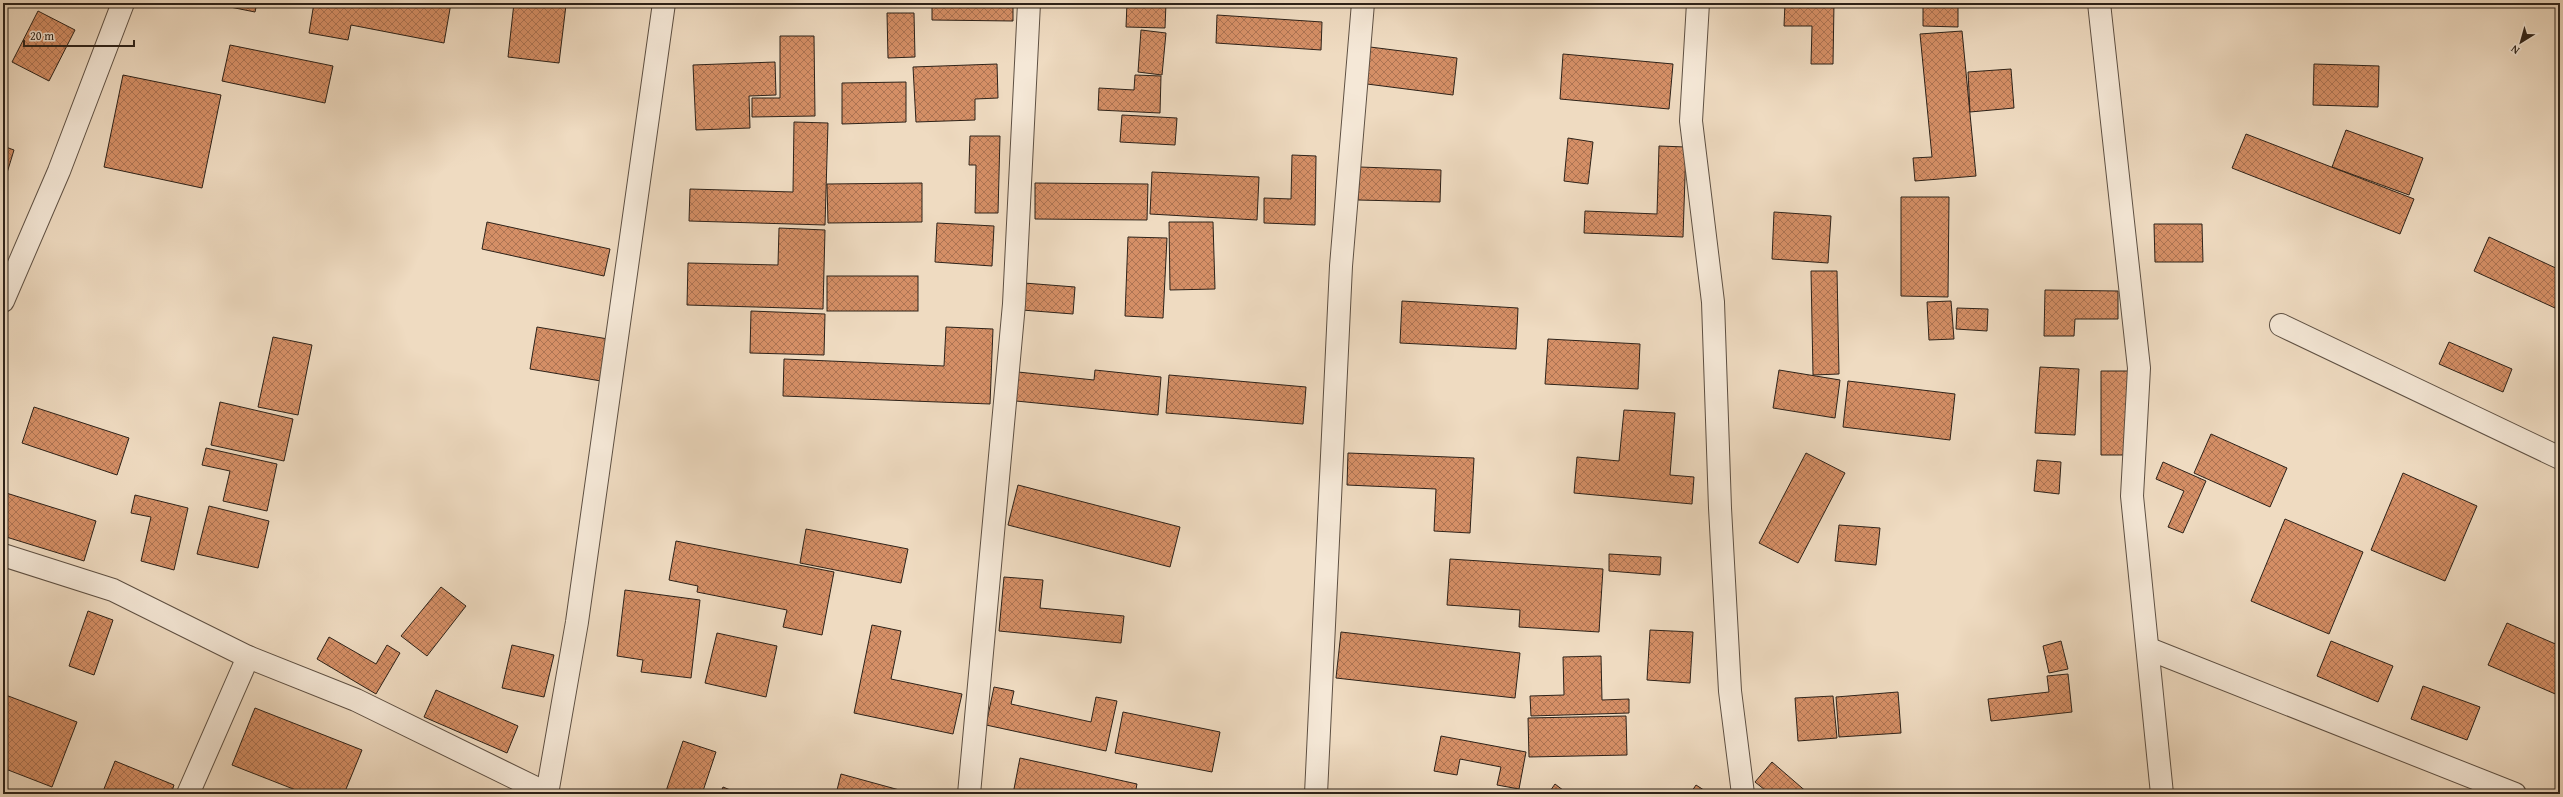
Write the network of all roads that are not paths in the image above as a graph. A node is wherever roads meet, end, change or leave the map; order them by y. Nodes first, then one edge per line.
1 (123, 3) edge
2 (664, 3) edge
3 (1029, 3) edge
4 (1364, 3) edge
5 (1698, 3) edge
6 (2099, 3) edge
7 (3, 301) edge
8 (2281, 325) dead end
9 (2560, 458) edge
10 (3, 555) edge
11 (2149, 649) junction
12 (248, 657) junction
13 (188, 794) edge
14 (547, 794) edge
15 (969, 794) edge
16 (1316, 794) edge
17 (1743, 794) edge
18 (2162, 794) edge
19 (2514, 794) edge

1 - 7 street
2 - 14 street
3 - 15 street
4 - 16 street
5 - 17 street
6 - 11 street
8 - 9 street
10 - 12 street
11 - 18 street
11 - 19 street
12 - 13 street
12 - 14 street

